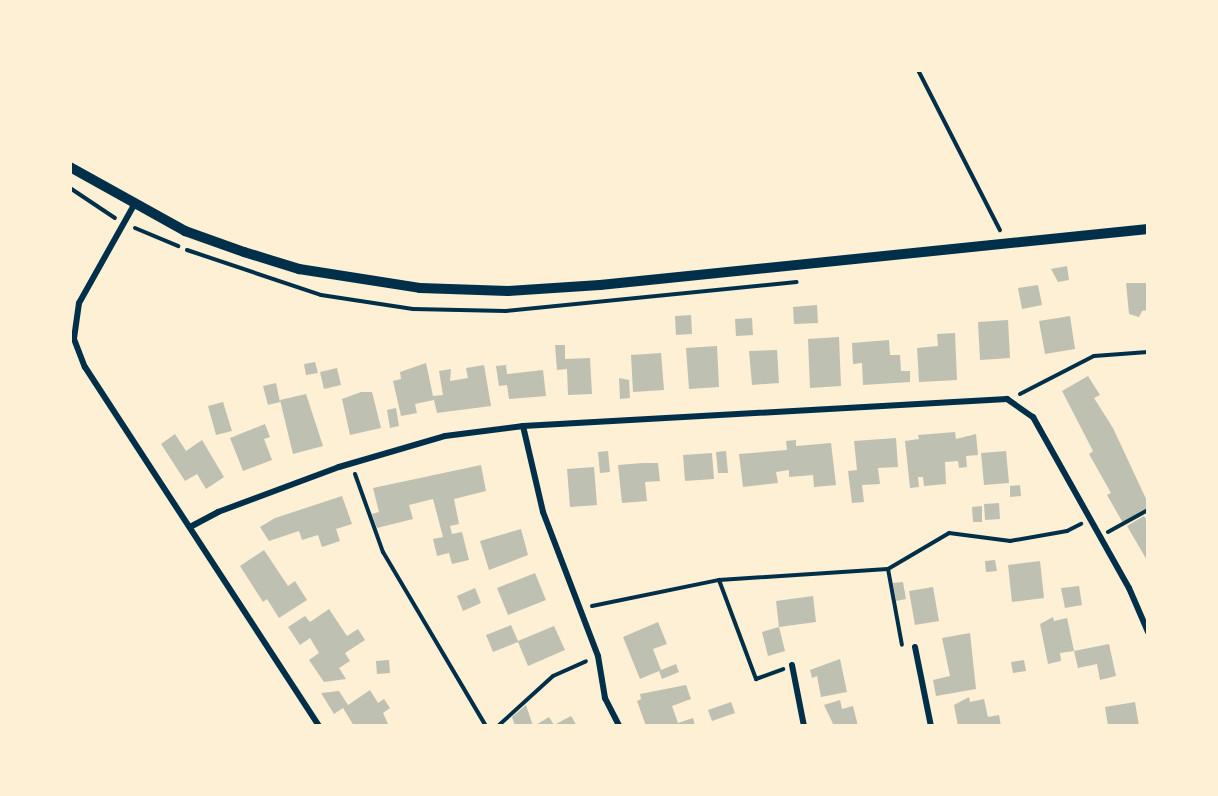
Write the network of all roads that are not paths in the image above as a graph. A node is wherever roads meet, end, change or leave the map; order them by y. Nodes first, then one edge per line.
1 (70, 167) edge
2 (134, 205) junction
3 (1148, 229) edge
4 (523, 426) junction
5 (190, 527) junction
6 (1148, 632) edge
7 (915, 647) road end
8 (792, 665) road end
9 (319, 726) edge
10 (619, 726) edge
11 (804, 726) edge
12 (931, 726) edge

1 - 2 street
2 - 3 street
2 - 5 street
4 - 5 street
4 - 6 street
4 - 10 street
5 - 9 street
7 - 12 street
8 - 11 street

